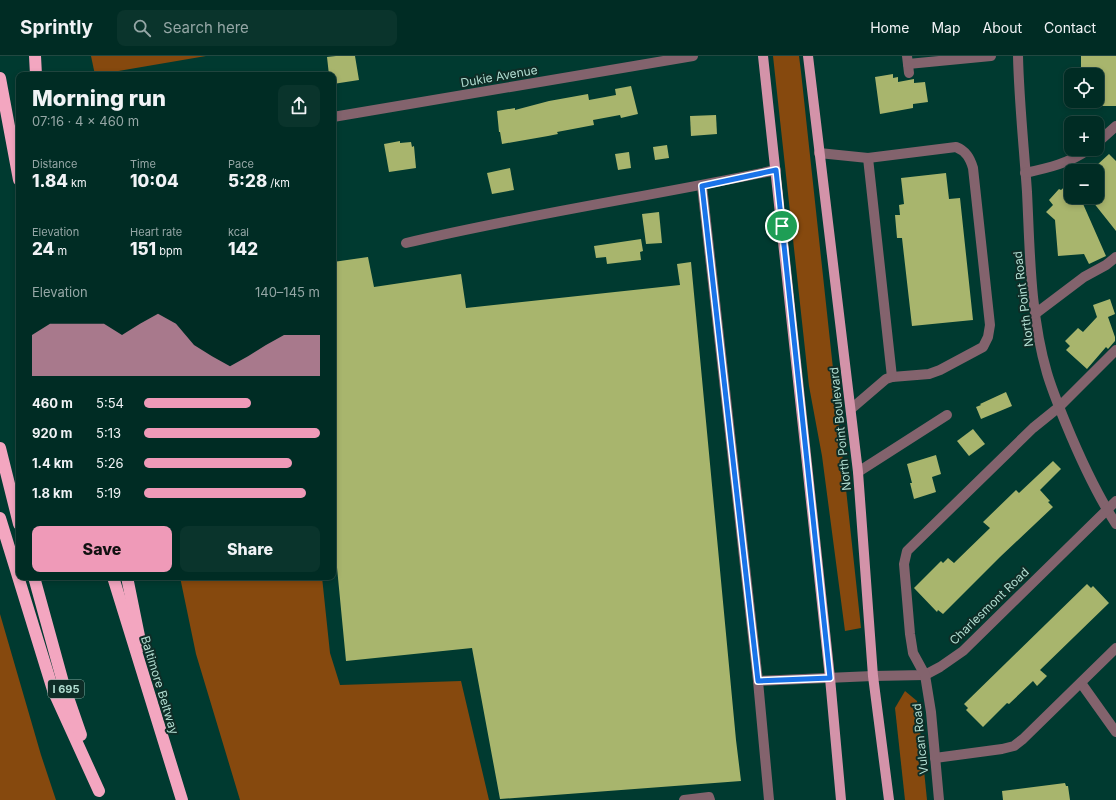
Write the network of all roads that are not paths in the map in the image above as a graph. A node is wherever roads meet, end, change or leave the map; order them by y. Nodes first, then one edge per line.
1 (35, 56) edge
2 (693, 56) edge
3 (763, 56) edge
4 (808, 56) edge
5 (991, 56) edge
6 (1018, 56) edge
7 (908, 64) edge
8 (36, 72) edge
9 (0, 78) edge
10 (336, 116) edge
11 (1116, 126) edge
12 (1104, 137) edge
13 (819, 153) junction
14 (1078, 156) edge
15 (868, 158) junction
16 (16, 164) edge
17 (776, 170) junction
18 (1026, 173) junction
19 (702, 186) junction
20 (406, 243) dead end
21 (1116, 257) edge
22 (1035, 314) junction
23 (1116, 350) edge
24 (892, 377) junction
25 (1059, 407) junction
26 (851, 409) junction
27 (947, 415) dead end
28 (0, 448) edge
29 (858, 472) junction
30 (1116, 501) edge
31 (1107, 510) junction
32 (16, 512) edge
33 (0, 518) edge
34 (1116, 524) edge
35 (16, 570) edge
36 (19, 580) edge
37 (35, 580) edge
38 (114, 580) edge
39 (128, 580) edge
40 (1116, 648) edge
41 (925, 674) junction
42 (873, 676) junction
43 (830, 678) junction
44 (758, 681) junction
45 (1081, 683) junction
46 (158, 726) junction
47 (1116, 732) edge
48 (935, 758) junction
49 (100, 796) edge
50 (182, 800) edge
51 (684, 800) edge
52 (710, 800) edge
53 (769, 800) edge
54 (841, 800) edge
55 (889, 800) edge
56 (939, 800) edge

1 - 8 highway
2 - 10 street, Dukie Avenue
3 - 17 main road
4 - 13 main road, North Point Boulevard
5 - 7 street
6 - 18 street, North Point Road
9 - 16 highway
11 - 12 street
13 - 15 street
13 - 26 main road, North Point Boulevard
14 - 18 street
15 - 24 street
15 - 24 street
17 - 19 street
17 - 43 main road
18 - 22 street, North Point Road
19 - 20 street
19 - 44 street
21 - 22 street
22 - 25 street, North Point Road
23 - 25 street
24 - 26 street
25 - 31 street, North Point Road
25 - 41 street
26 - 29 main road, North Point Boulevard
27 - 29 street
28 - 32 highway
29 - 42 main road, North Point Boulevard
30 - 31 street, Charlesmont Road
31 - 34 street, North Point Road
31 - 41 street, Charlesmont Road
33 - 35 highway
36 - 49 highway
37 - 49 highway, I 695
38 - 46 highway, Baltimore Beltway
39 - 46 highway
40 - 45 street
41 - 42 street, Charlesmont Road
41 - 48 street, Vulcan Road
42 - 43 street, Charlesmont Road
42 - 55 main road, North Point Boulevard
43 - 44 street, Charlesmont Road
43 - 54 main road
44 - 53 street
45 - 47 street
45 - 48 street
46 - 50 highway, Baltimore Beltway
48 - 56 street, Vulcan Road
51 - 52 street

